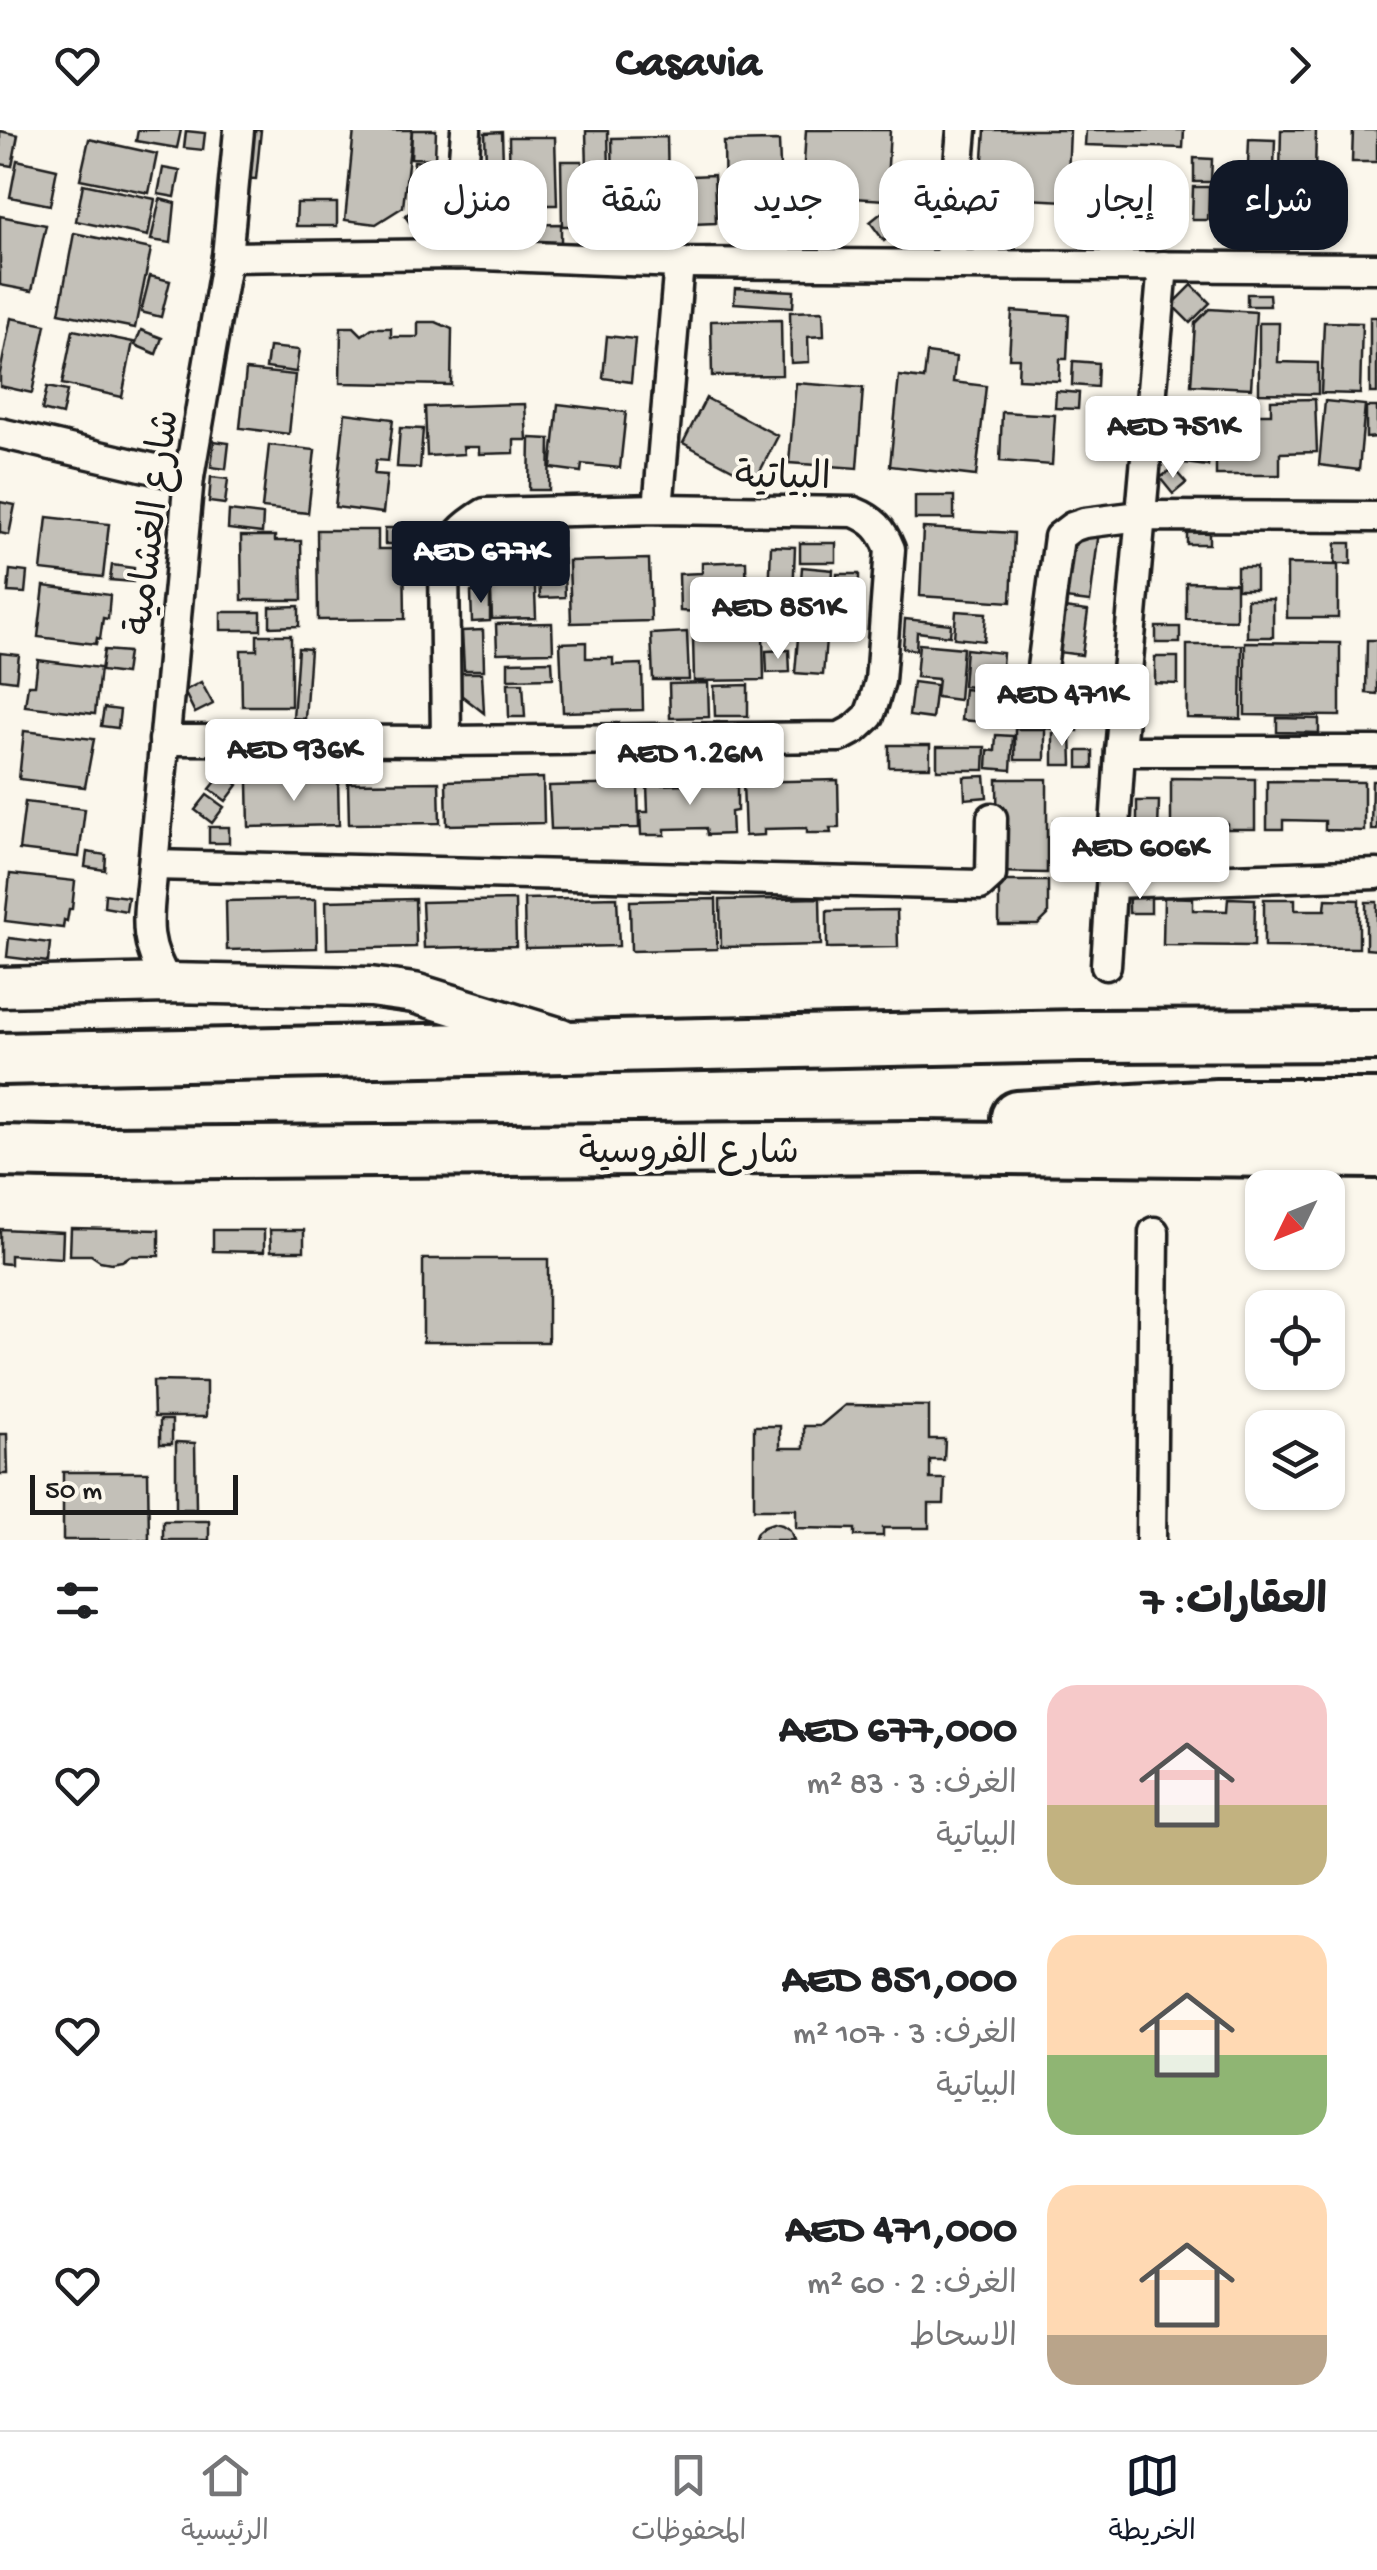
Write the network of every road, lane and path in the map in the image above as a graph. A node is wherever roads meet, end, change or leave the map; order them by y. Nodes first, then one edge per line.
1 (239, 130) edge
2 (466, 130) edge
3 (962, 130) edge
4 (456, 254) junction
5 (227, 257) junction
6 (678, 263) junction
7 (950, 264) junction
8 (1163, 266) junction
9 (1377, 268) edge
10 (0, 432) edge
11 (190, 477) junction
12 (658, 509) junction
13 (1140, 516) junction
14 (1377, 517) edge
15 (1038, 699) dead end
16 (164, 740) junction
17 (446, 741) junction
18 (1120, 751) junction
19 (1377, 752) edge
20 (992, 818) dead end
21 (153, 865) junction
22 (1377, 874) edge
23 (1112, 883) junction
24 (148, 925) junction
25 (1106, 965) dead end
26 (168, 982) junction
27 (112, 984) junction
28 (0, 987) edge
29 (1377, 1035) edge
30 (587, 1046) junction
31 (0, 1059) edge
32 (1377, 1104) edge
33 (922, 1147) junction
34 (0, 1151) edge
35 (1377, 1152) edge
36 (1154, 1232) dead end
37 (1151, 1540) edge

1 - 5 street, شارع الغشامية
2 - 4 street
3 - 7 street
4 - 5 street
4 - 6 street
5 - 11 street, شارع الغشامية
6 - 7 street
6 - 12 street
7 - 8 street
8 - 9 street
8 - 13 street
10 - 11 street
11 - 16 street, شارع الغشامية
12 - 17 street, البياتية
12 - 17 street, البياتية
13 - 14 street
13 - 15 street
13 - 18 street
16 - 17 street, البياتية
16 - 21 street, شارع الغشامية
18 - 19 street
18 - 23 street
20 - 21 street
21 - 24 street, شارع الغشامية
22 - 23 street
23 - 25 street
24 - 26 street, شارع الغشامية
24 - 27 street, شارع الغشامية
26 - 27 main road
26 - 30 main road
27 - 28 main road
29 - 30 highway
30 - 31 highway
32 - 33 highway
33 - 34 highway, شارع الفروسية
33 - 35 highway, شارع الفروسية
36 - 37 street

